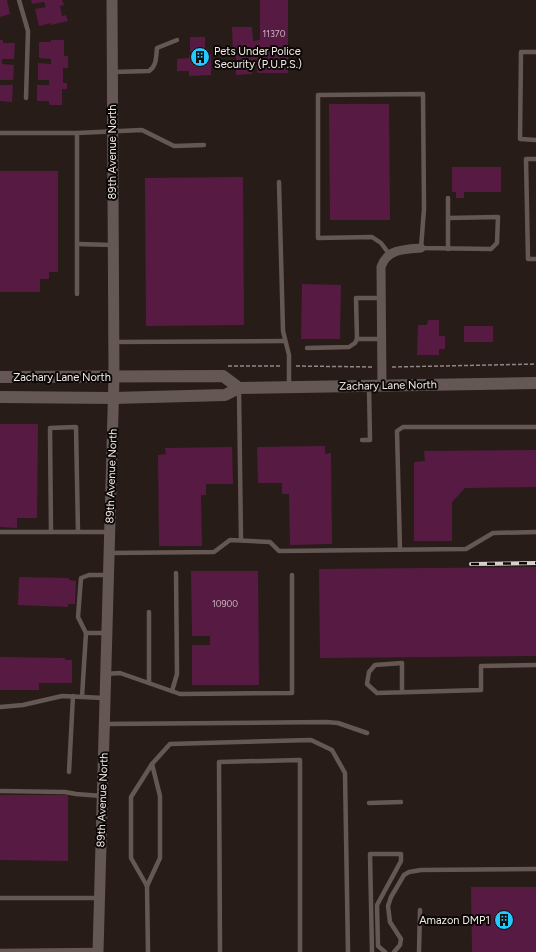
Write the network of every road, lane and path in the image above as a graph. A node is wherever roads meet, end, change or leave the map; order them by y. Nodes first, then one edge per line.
1 (19, 0) edge
2 (112, 0) edge
3 (177, 40) dead end
4 (536, 52) edge
5 (112, 72) junction
6 (26, 98) dead end
7 (112, 132) junction
8 (0, 133) edge
9 (77, 133) junction
10 (536, 140) edge
11 (204, 146) dead end
12 (536, 159) edge
13 (280, 182) dead end
14 (448, 198) dead end
15 (448, 218) junction
16 (77, 244) junction
17 (113, 245) junction
18 (421, 248) junction
19 (448, 249) junction
20 (390, 254) junction
21 (536, 259) edge
22 (77, 294) dead end
23 (381, 298) junction
24 (357, 339) junction
25 (381, 339) junction
26 (284, 341) junction
27 (114, 342) junction
28 (307, 348) dead end
29 (536, 364) edge
30 (226, 366) dead end
31 (289, 366) junction
32 (394, 366) dead end
33 (369, 367) dead end
34 (0, 377) edge
35 (114, 377) junction
36 (536, 383) edge
37 (369, 386) junction
38 (382, 386) junction
39 (289, 387) junction
40 (239, 388) junction
41 (0, 397) edge
42 (113, 398) junction
43 (536, 427) edge
44 (362, 440) dead end
45 (0, 532) edge
46 (51, 532) junction
47 (78, 532) junction
48 (109, 532) junction
49 (536, 532) edge
50 (241, 540) junction
51 (400, 550) junction
52 (109, 553) junction
53 (176, 573) dead end
54 (108, 575) junction
55 (292, 575) dead end
56 (149, 612) dead end
57 (86, 633) junction
58 (106, 633) junction
59 (536, 665) edge
60 (105, 674) junction
61 (150, 683) junction
62 (172, 691) junction
63 (402, 692) junction
64 (73, 696) junction
65 (82, 697) junction
66 (104, 698) junction
67 (0, 707) edge
68 (104, 724) junction
69 (367, 733) dead end
70 (152, 764) junction
71 (69, 772) dead end
72 (0, 791) edge
73 (102, 796) junction
74 (401, 802) dead end
75 (369, 803) dead end
76 (536, 869) edge
77 (147, 886) junction
78 (0, 898) edge
79 (99, 898) junction
80 (420, 910) dead end
81 (0, 951) edge
82 (63, 951) edge
83 (98, 951) edge
84 (148, 952) edge
85 (220, 952) edge
86 (300, 952) edge
87 (348, 952) edge
88 (372, 952) edge
89 (385, 952) edge
90 (394, 952) edge
91 (419, 952) edge

1 - 6 lane
2 - 5 street, 89th Avenue North
3 - 5 lane
4 - 10 lane
5 - 7 street, 89th Avenue North
7 - 9 lane
7 - 11 lane
7 - 17 street, 89th Avenue North
8 - 9 lane
9 - 16 lane
12 - 21 lane
13 - 26 lane
14 - 15 lane
15 - 19 lane
15 - 19 lane
16 - 17 lane
16 - 22 lane
17 - 27 street, 89th Avenue North
18 - 19 lane
18 - 20 street
18 - 20 lane
20 - 23 street
23 - 24 lane
23 - 25 street
24 - 25 lane
24 - 28 lane
25 - 38 street
26 - 27 lane
26 - 31 lane
27 - 35 street, 89th Avenue North
29 - 32 path
30 - 31 path
31 - 33 path
31 - 39 lane
34 - 35 main road, Zachary Lane North
35 - 40 main road, Zachary Lane North
35 - 42 street, 89th Avenue North
36 - 38 main road, Zachary Lane North
37 - 38 main road, Zachary Lane North
37 - 39 main road, Zachary Lane North
37 - 44 lane
39 - 40 main road, Zachary Lane North
40 - 42 main road, Zachary Lane North
40 - 50 lane
41 - 42 main road, Zachary Lane North
42 - 48 street, 89th Avenue North
43 - 51 lane
45 - 46 lane
46 - 47 lane
46 - 47 lane
47 - 48 lane
48 - 52 street, 89th Avenue North
49 - 51 lane
50 - 51 lane
50 - 52 lane
52 - 54 street, 89th Avenue North
53 - 62 lane
54 - 57 lane
54 - 58 street, 89th Avenue North
55 - 62 lane
56 - 61 lane
57 - 58 lane
57 - 65 lane
58 - 60 street, 89th Avenue North
59 - 63 lane
60 - 61 lane
60 - 66 street, 89th Avenue North
61 - 62 lane
63 - 63 lane
64 - 65 lane
64 - 67 lane
64 - 71 lane
65 - 66 lane
66 - 68 street, 89th Avenue North
68 - 69 lane
68 - 73 street, 89th Avenue North
70 - 77 lane
70 - 77 lane
70 - 87 lane
72 - 73 lane
73 - 79 street, 89th Avenue North
74 - 75 lane
76 - 90 lane
77 - 84 lane
78 - 79 lane
79 - 83 street, 89th Avenue North
80 - 91 lane
81 - 82 lane
82 - 83 lane
85 - 86 lane
88 - 89 lane

